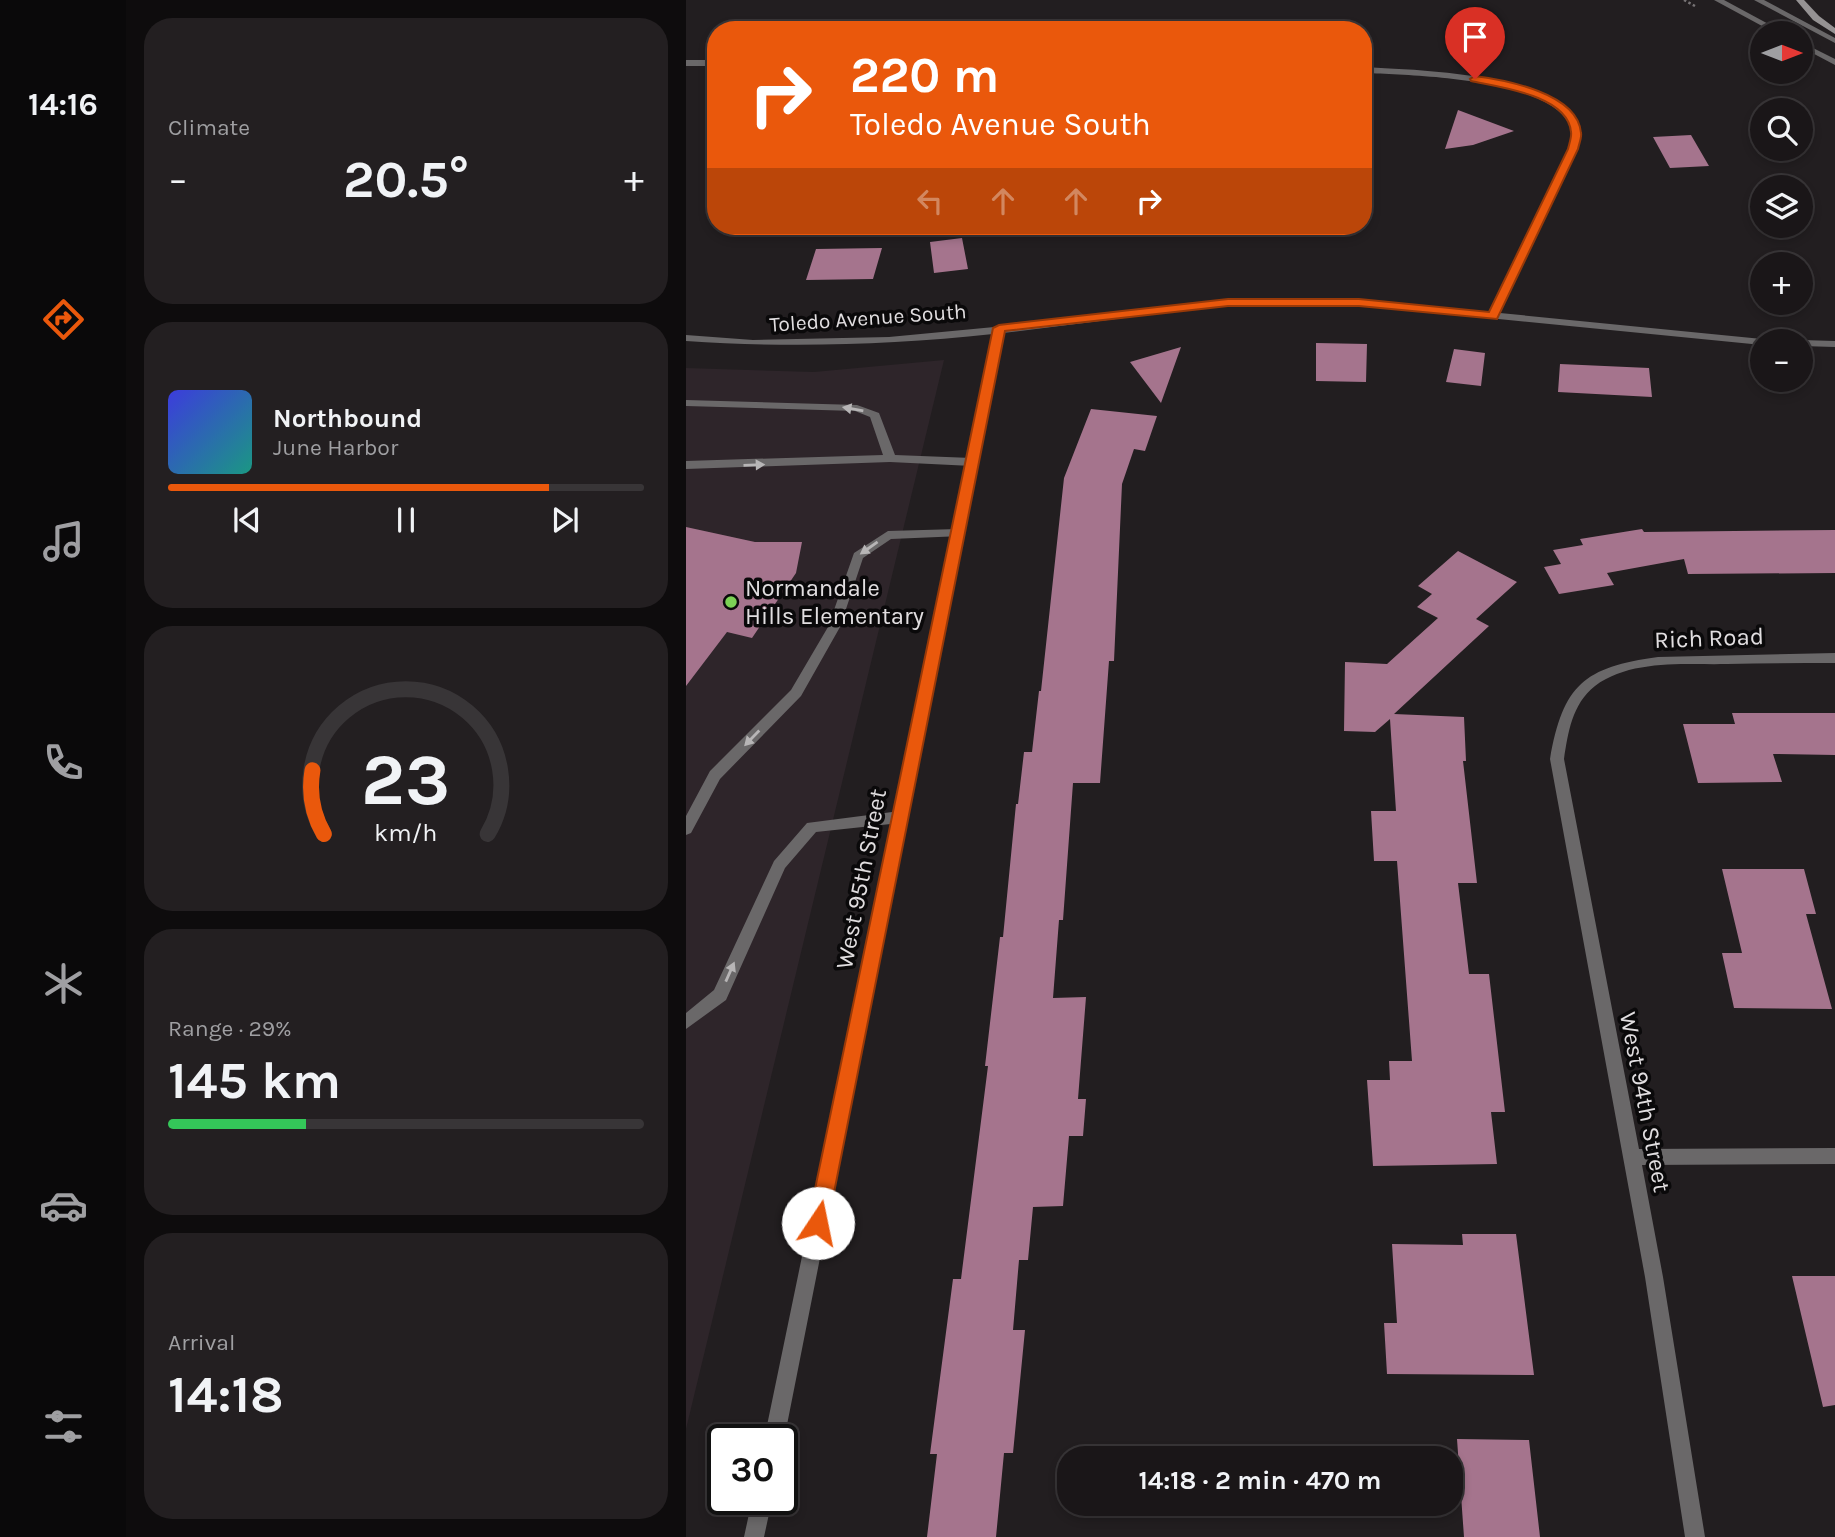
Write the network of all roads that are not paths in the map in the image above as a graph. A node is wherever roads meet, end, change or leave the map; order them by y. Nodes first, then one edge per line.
1 (1718, 0) edge
2 (1758, 0) edge
3 (1800, 0) edge
4 (1758, 21) edge
5 (1835, 32) edge
6 (1835, 41) edge
7 (1813, 50) edge
8 (1835, 62) edge
9 (686, 63) edge
10 (707, 63) edge
11 (1372, 71) edge
12 (1493, 316) junction
13 (999, 328) junction
14 (686, 339) edge
15 (1750, 341) edge
16 (1813, 343) edge
17 (1835, 344) edge
18 (686, 403) edge
19 (890, 458) junction
20 (972, 462) junction
21 (686, 465) edge
22 (958, 533) junction
23 (1835, 658) edge
24 (1589, 684) joint
25 (900, 817) junction
26 (686, 829) edge
27 (686, 1022) edge
28 (1835, 1156) edge
29 (1630, 1157) junction
30 (777, 1424) edge
31 (759, 1515) edge
32 (754, 1537) edge
33 (1695, 1537) edge

1 - 4 street
2 - 6 street
3 - 5 main road
7 - 8 street
9 - 10 street
11 - 12 street
12 - 13 street, Toledo Avenue South
12 - 15 street, Toledo Avenue South
13 - 14 street, Toledo Avenue South
13 - 20 street, West 95th Street
16 - 17 street
19 -> 18 street
19 - 20 street
21 -> 19 street
20 - 22 street, West 95th Street
22 - 25 street, West 95th Street
22 -> 26 street
23 - 24 street, Rich Road
24 - 29 street, West 94th Street
27 -> 25 street
25 - 30 street, West 95th Street
28 - 29 street
29 - 33 street, West 94th Street
31 - 32 street

